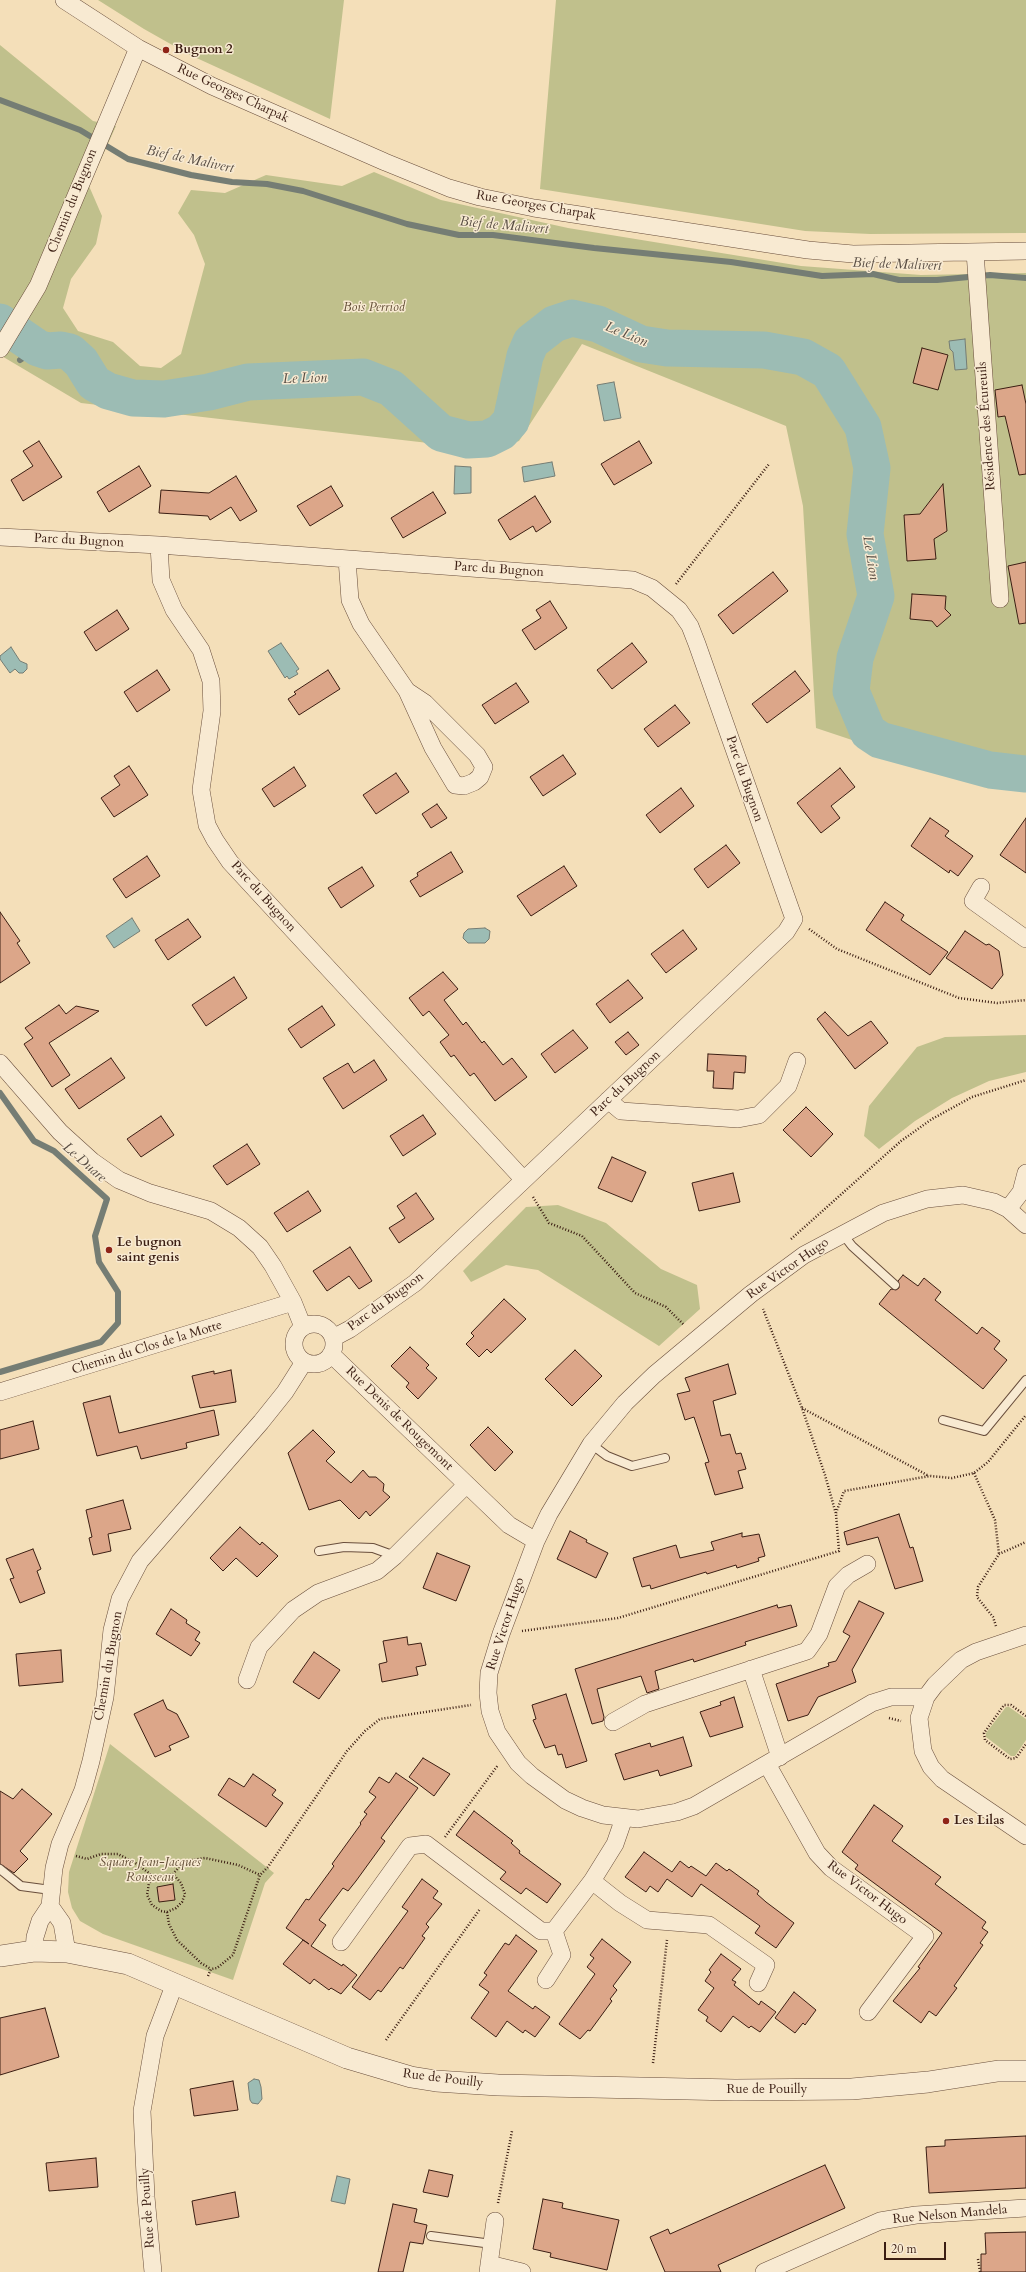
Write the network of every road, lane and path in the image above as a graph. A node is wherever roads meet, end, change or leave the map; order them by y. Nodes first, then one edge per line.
1 (64, 0) edge
2 (138, 48) junction
3 (1026, 252) edge
4 (976, 268) junction
5 (0, 349) edge
6 (769, 464) dead end
7 (0, 537) edge
8 (159, 546) junction
9 (347, 558) junction
10 (666, 597) junction
11 (1000, 599) dead end
12 (407, 691) junction
13 (981, 887) dead end
14 (794, 919) junction
15 (1026, 939) edge
16 (1026, 1000) edge
17 (797, 1061) dead end
18 (0, 1063) edge
19 (1026, 1080) edge
20 (608, 1100) junction
21 (1026, 1173) edge
22 (523, 1179) junction
23 (1008, 1209) junction
24 (1026, 1225) edge
25 (842, 1233) junction
26 (787, 1243) dead end
27 (895, 1285) dead end
28 (751, 1294) junction
29 (293, 1302) junction
30 (303, 1327) junction
31 (686, 1328) dead end
32 (332, 1346) junction
33 (304, 1362) junction
34 (1026, 1380) edge
35 (0, 1392) edge
36 (802, 1408) junction
37 (1026, 1415) edge
38 (943, 1420) dead end
39 (591, 1444) junction
40 (665, 1458) dead end
41 (974, 1473) junction
42 (930, 1476) junction
43 (466, 1485) junction
44 (836, 1514) junction
45 (536, 1541) junction
46 (1026, 1542) edge
47 (319, 1551) dead end
48 (999, 1554) junction
49 (395, 1556) junction
50 (867, 1564) dead end
51 (501, 1634) junction
52 (1026, 1635) edge
53 (1001, 1643) junction
54 (751, 1669) junction
55 (247, 1680) dead end
56 (926, 1697) junction
57 (475, 1705) dead end
58 (1026, 1716) edge
59 (883, 1717) dead end
60 (919, 1718) junction
61 (613, 1722) dead end
62 (1026, 1744) edge
63 (773, 1761) junction
64 (504, 1768) dead end
65 (624, 1818) junction
66 (1024, 1831) edge
67 (434, 1851) junction
68 (72, 1855) dead end
69 (0, 1869) edge
70 (173, 1874) junction
71 (260, 1875) junction
72 (154, 1877) junction
73 (592, 1881) junction
74 (491, 1894) junction
75 (50, 1898) junction
76 (167, 1912) junction
77 (669, 1921) junction
78 (554, 1930) junction
79 (341, 1942) dead end
80 (34, 1951) junction
81 (67, 1952) junction
82 (0, 1956) edge
83 (211, 1969) junction
84 (209, 1973) dead end
85 (546, 1980) dead end
86 (175, 1983) junction
87 (758, 1983) dead end
88 (868, 2012) dead end
89 (386, 2040) dead end
90 (1026, 2058) edge
91 (653, 2063) dead end
92 (998, 2071) junction
93 (1026, 2071) edge
94 (512, 2131) dead end
95 (1026, 2208) edge
96 (495, 2221) joint
97 (432, 2236) dead end
98 (492, 2244) junction
99 (978, 2259) dead end
100 (488, 2268) edge
101 (153, 2272) edge
102 (522, 2272) edge
103 (764, 2272) edge
104 (980, 2272) edge

1 - 2 street, Rue Georges Charpak
2 - 4 street, Rue Georges Charpak
2 - 5 street, Chemin du Bugnon
3 - 4 street, Rue Georges Charpak
4 - 11 street, Résidence des Écureuils
6 - 10 path
7 - 8 street, Parc du Bugnon
8 - 9 street, Parc du Bugnon
8 - 22 street, Parc du Bugnon
9 - 10 street, Parc du Bugnon
9 - 12 street
10 - 14 street, Parc du Bugnon
12 - 12 street
13 - 15 street
14 - 16 path
14 - 20 street, Parc du Bugnon
17 - 20 street
18 - 29 street
19 - 26 path
20 - 22 street, Parc du Bugnon
21 - 23 street
22 - 31 path
22 - 32 street, Parc du Bugnon
23 - 24 street, Rue Victor Hugo
23 - 25 street, Rue Victor Hugo
25 - 27 lane
25 - 28 street, Rue Victor Hugo
28 - 36 path
28 - 39 street, Rue Victor Hugo
29 - 30 street
29 - 35 street, Chemin du Clos de la Motte
30 - 32 street
30 - 33 street
32 - 33 street
32 - 43 street, Rue Denis de Rougemont
33 - 75 street, Chemin du Bugnon
34 - 38 lane
36 - 42 path
36 - 44 path
37 - 41 path
39 - 40 lane
39 - 45 street, Rue Victor Hugo
41 - 42 path
41 - 48 path
42 - 44 path
43 - 45 street, Rue Denis de Rougemont
43 - 49 street
44 - 51 path
45 - 51 street, Rue Victor Hugo
46 - 48 path
47 - 49 lane
48 - 53 path
49 - 55 street
50 - 54 street
51 - 65 street, Rue Victor Hugo
52 - 53 street
53 - 56 street
54 - 61 street
54 - 63 street, Rue Victor Hugo
56 - 60 street
56 - 63 street, Rue Victor Hugo
57 - 71 path
58 - 62 path
59 - 60 path
60 - 66 street
63 - 65 street, Rue Victor Hugo
63 - 88 street, Rue Victor Hugo
64 - 67 path
65 - 73 street
67 - 74 street
67 - 79 street
68 - 72 path
69 - 75 lane
70 - 71 path
70 - 72 path
70 - 76 path
71 - 83 path
72 - 76 path
73 - 77 street
73 - 78 street
74 - 78 street
74 - 89 path
75 - 80 street, Chemin du Bugnon
75 - 81 street
76 - 83 path
77 - 87 street
77 - 91 path
78 - 85 street
80 - 81 street
80 - 82 street
81 - 86 street
83 - 84 path
86 - 92 street, Rue de Pouilly
86 - 101 street, Rue de Pouilly
90 - 92 street, Rue de Pouilly
92 - 93 street, Rue de Pouilly
94 - 96 path
95 - 103 street, Rue Nelson Mandela
96 - 98 street
97 - 98 lane
98 - 100 street
99 - 104 path
100 - 102 street

